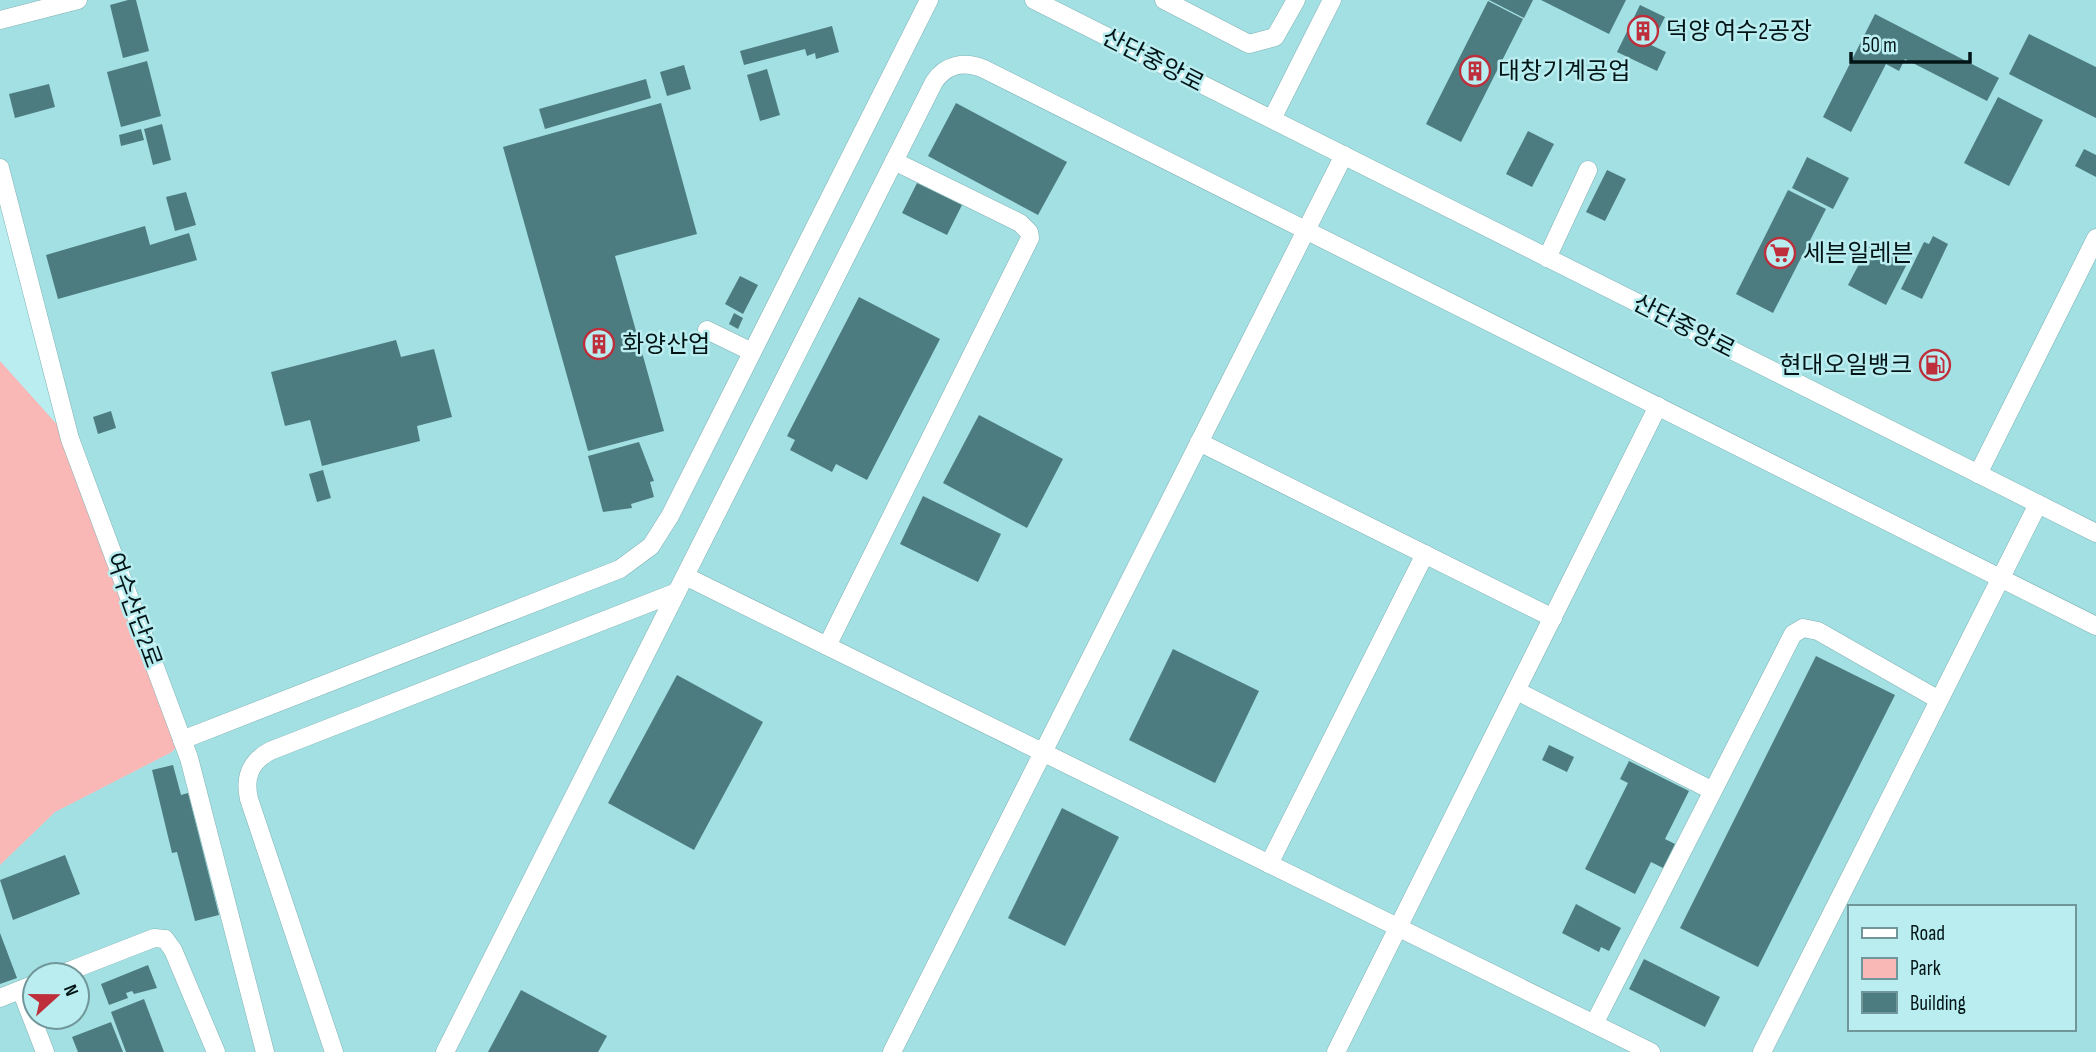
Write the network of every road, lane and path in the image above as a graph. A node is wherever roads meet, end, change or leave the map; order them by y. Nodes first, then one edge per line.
1 (78, 0) edge
2 (929, 0) edge
3 (1034, 0) edge
4 (1164, 0) edge
5 (1296, 0) edge
6 (1332, 0) edge
7 (0, 20) edge
8 (1272, 119) junction
9 (1344, 155) junction
10 (894, 160) junction
11 (0, 168) edge
12 (1588, 170) dead end
13 (1306, 230) junction
14 (2096, 238) edge
15 (1547, 258) junction
16 (707, 330) dead end
17 (752, 352) junction
18 (1658, 406) junction
19 (1199, 442) junction
20 (1979, 474) junction
21 (2038, 504) junction
22 (2096, 533) edge
23 (1425, 554) junction
24 (2001, 578) junction
25 (681, 584) junction
26 (1553, 618) junction
27 (2096, 626) edge
28 (828, 646) junction
29 (1517, 691) junction
30 (1939, 700) junction
31 (182, 740) junction
32 (1043, 752) junction
33 (1711, 790) junction
34 (1269, 864) junction
35 (1400, 928) junction
36 (91, 963) edge
37 (21, 990) edge
38 (0, 998) edge
39 (1594, 1024) junction
40 (40, 1031) edge
41 (46, 1052) edge
42 (216, 1052) edge
43 (265, 1052) edge
44 (334, 1052) edge
45 (445, 1052) edge
46 (892, 1052) edge
47 (1336, 1052) edge
48 (1651, 1052) edge
49 (1762, 1052) edge

1 - 7 street
2 - 17 street
3 - 8 street, 산단중앙로
4 - 5 street
6 - 8 street
8 - 9 street, 산단중앙로
9 - 13 street
9 - 15 street, 산단중앙로
10 - 13 street
10 - 25 street
10 - 28 street
11 - 31 street, 여수산단2로
12 - 15 street
13 - 18 street
13 - 19 street
14 - 20 street
15 - 20 street, 산단중앙로
16 - 17 street
17 - 31 street
18 - 24 street
18 - 26 street
19 - 23 street
19 - 32 street
20 - 21 street, 산단중앙로
21 - 22 street, 산단중앙로
21 - 24 street
23 - 26 street
23 - 34 street
24 - 27 street
24 - 30 street
25 - 28 street
25 - 44 street
25 - 45 street
26 - 29 street
28 - 32 street
29 - 33 street
29 - 35 street
30 - 33 street
30 - 49 street
31 - 43 street, 여수산단2로
32 - 34 street
32 - 46 street
33 - 39 street
34 - 35 street
35 - 39 street
35 - 47 street
36 - 42 street
37 - 38 street
39 - 48 street
40 - 41 street

